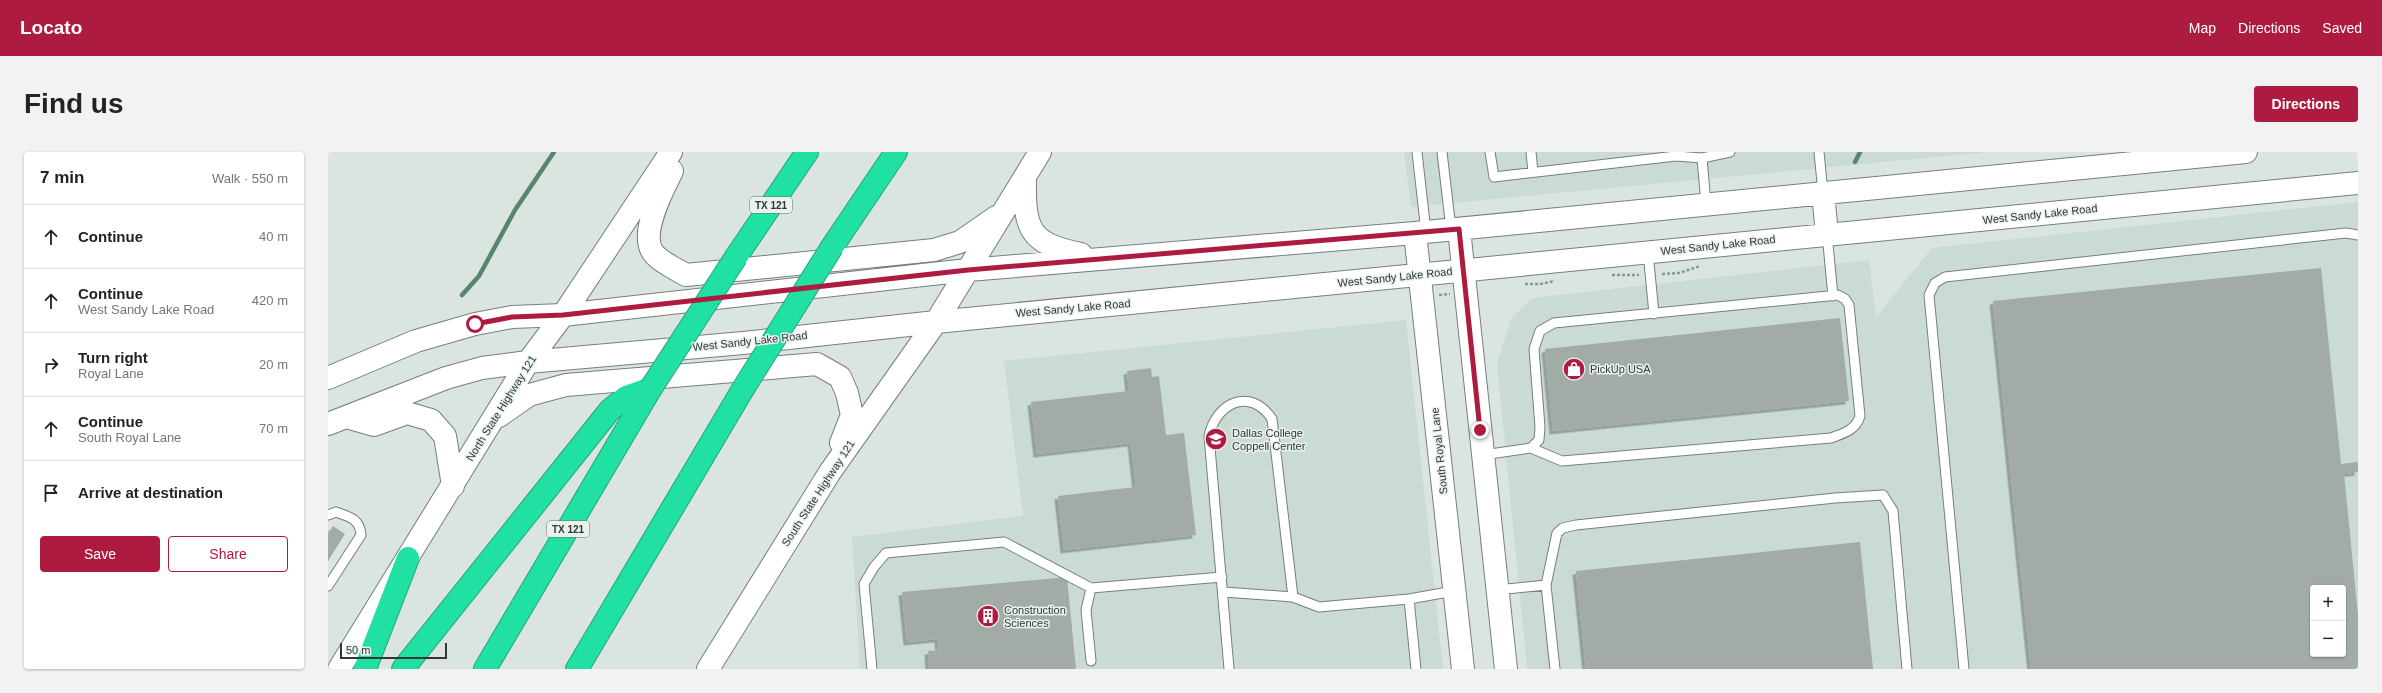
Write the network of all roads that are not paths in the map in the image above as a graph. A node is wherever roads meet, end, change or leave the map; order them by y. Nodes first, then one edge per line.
1 (671, 152) edge
2 (681, 152) edge
3 (807, 152) edge
4 (896, 152) edge
5 (1040, 152) edge
6 (1417, 152) edge
7 (1442, 152) edge
8 (1490, 152) edge
9 (1531, 152) edge
10 (1730, 152) edge
11 (1819, 152) edge
12 (2246, 152) edge
13 (1702, 158) junction
14 (1534, 172) junction
15 (1025, 177) junction
16 (2358, 183) edge
17 (1823, 193) junction
18 (1706, 204) junction
19 (1005, 211) junction
20 (1455, 229) junction
21 (1420, 232) junction
22 (1827, 234) junction
23 (2358, 236) edge
24 (1648, 252) junction
25 (1103, 259) junction
26 (968, 270) junction
27 (1463, 271) junction
28 (1420, 275) junction
29 (1833, 296) junction
30 (1654, 314) junction
31 (563, 315) junction
32 (936, 322) junction
33 (528, 362) junction
34 (328, 378) edge
35 (651, 388) junction
36 (337, 421) edge
37 (492, 421) junction
38 (1531, 448) junction
39 (1483, 455) junction
40 (830, 472) junction
41 (454, 486) junction
42 (328, 515) edge
43 (408, 558) junction
44 (1222, 577) junction
45 (1546, 585) junction
46 (328, 586) edge
47 (1091, 588) junction
48 (1497, 590) junction
49 (1454, 591) junction
50 (1224, 592) junction
51 (1293, 597) junction
52 (1409, 599) junction
53 (1091, 662) dead end
54 (340, 669) edge
55 (365, 669) edge
56 (403, 669) edge
57 (485, 669) edge
58 (577, 669) edge
59 (708, 669) edge
60 (872, 669) edge
61 (1229, 669) edge
62 (1416, 669) edge
63 (1463, 669) edge
64 (1506, 669) edge
65 (1555, 669) edge
66 (1907, 669) edge
67 (1964, 669) edge

1 - 31 main road, North State Highway 121
2 - 19 main road
3 - 35 highway, TX 121, bridge
4 - 58 highway, bridge
5 - 15 main road
6 - 21 lane
7 - 20 lane
8 - 14 lane
9 - 14 lane
10 - 13 lane
11 - 17 lane
12 - 17 main road
13 - 14 lane
13 - 18 lane
15 - 19 main road
15 - 25 main road
16 - 22 main road, West Sandy Lake Road
17 - 18 main road
17 - 22 main road
18 - 20 main road
19 - 26 main road
20 - 21 main road
20 - 27 main road
21 - 25 main road
21 - 28 main road, South Royal Lane
22 - 24 main road, West Sandy Lake Road
22 - 29 lane
23 - 67 lane
24 - 27 main road, West Sandy Lake Road
24 - 30 lane
25 - 26 main road
26 - 31 main road
26 - 32 main road
27 - 28 main road, West Sandy Lake Road
27 - 39 main road
28 - 32 main road, West Sandy Lake Road
28 - 49 main road, South Royal Lane
29 - 30 lane
29 - 38 lane
30 - 38 lane
31 - 33 main road, North State Highway 121
31 - 34 main road
32 - 33 main road, West Sandy Lake Road
32 - 40 main road, South State Highway 121
33 - 36 main road, West Sandy Lake Road
33 - 37 main road, North State Highway 121
35 - 56 highway
35 - 57 highway, TX 121
36 - 41 main road
37 - 40 main road
37 - 41 main road, North State Highway 121
38 - 39 lane
39 - 48 main road
40 - 59 main road, South State Highway 121
41 - 43 main road, North State Highway 121
42 - 46 lane
43 - 54 main road, North State Highway 121
43 - 55 highway
44 - 47 lane
44 - 50 lane
44 - 51 lane
45 - 48 lane
45 - 65 lane
45 - 66 lane
47 - 53 lane
47 - 60 lane
48 - 64 main road
49 - 52 lane
49 - 63 main road, South Royal Lane
50 - 51 lane
50 - 61 lane
51 - 52 lane
52 - 62 lane

